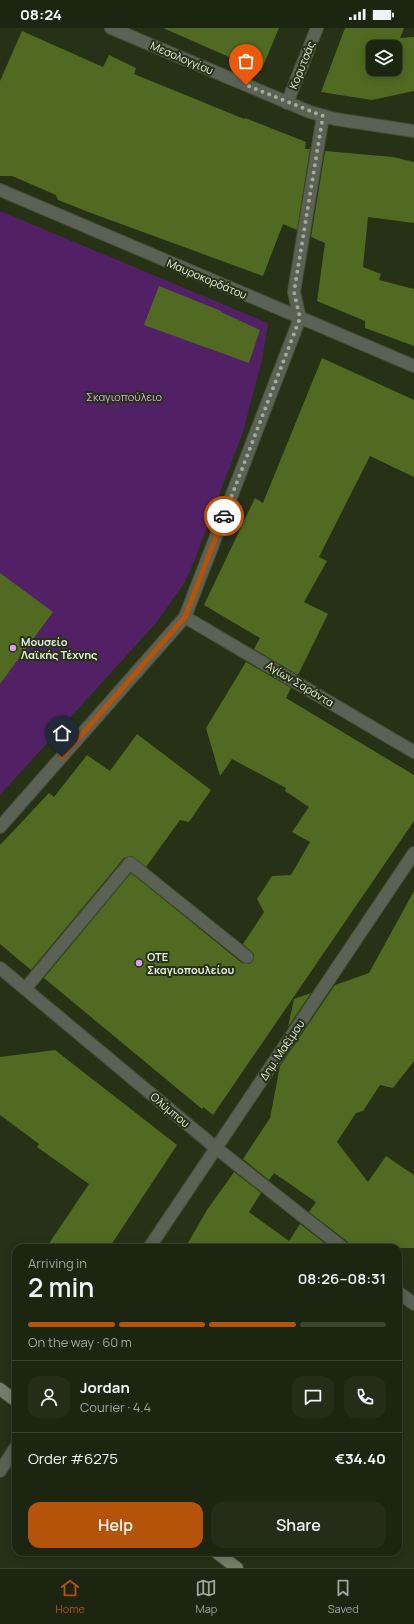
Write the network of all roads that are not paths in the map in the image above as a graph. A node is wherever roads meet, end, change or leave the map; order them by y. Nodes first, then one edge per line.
1 (111, 28) edge
2 (317, 28) edge
3 (287, 102) junction
4 (323, 116) junction
5 (414, 131) edge
6 (0, 190) edge
7 (300, 318) junction
8 (414, 366) edge
9 (185, 617) junction
10 (414, 752) edge
11 (0, 827) edge
12 (414, 852) edge
13 (246, 957) dead end
14 (0, 968) edge
15 (25, 989) junction
16 (216, 1148) junction
17 (152, 1244) edge
18 (338, 1244) edge
19 (402, 1295) edge
20 (414, 1304) edge
21 (0, 1389) edge
22 (12, 1398) edge
23 (12, 1453) edge
24 (0, 1471) edge
25 (221, 1556) edge
26 (237, 1568) edge

1 - 3 street, Μεσολογγίου
2 - 3 street, Κορυτσάς
3 - 4 street, Μεσολογγίου
4 - 5 street, Μεσολογγίου
4 - 7 street
6 - 7 street, Μαυροκορδάτου
7 - 8 street, Μαυροκορδάτου
7 - 9 street
9 - 10 street, Αγίων Σαράντα
9 - 11 street
12 - 16 street, Δημ. Μαξίμου
13 - 15 street
14 - 15 street, Ολύμπου
15 - 16 street, Ολύμπου
16 - 17 street, Δημ. Μαξίμου
16 - 18 street, Ολύμπου
19 - 20 street
21 - 22 main road
23 - 24 street
25 - 26 main road

